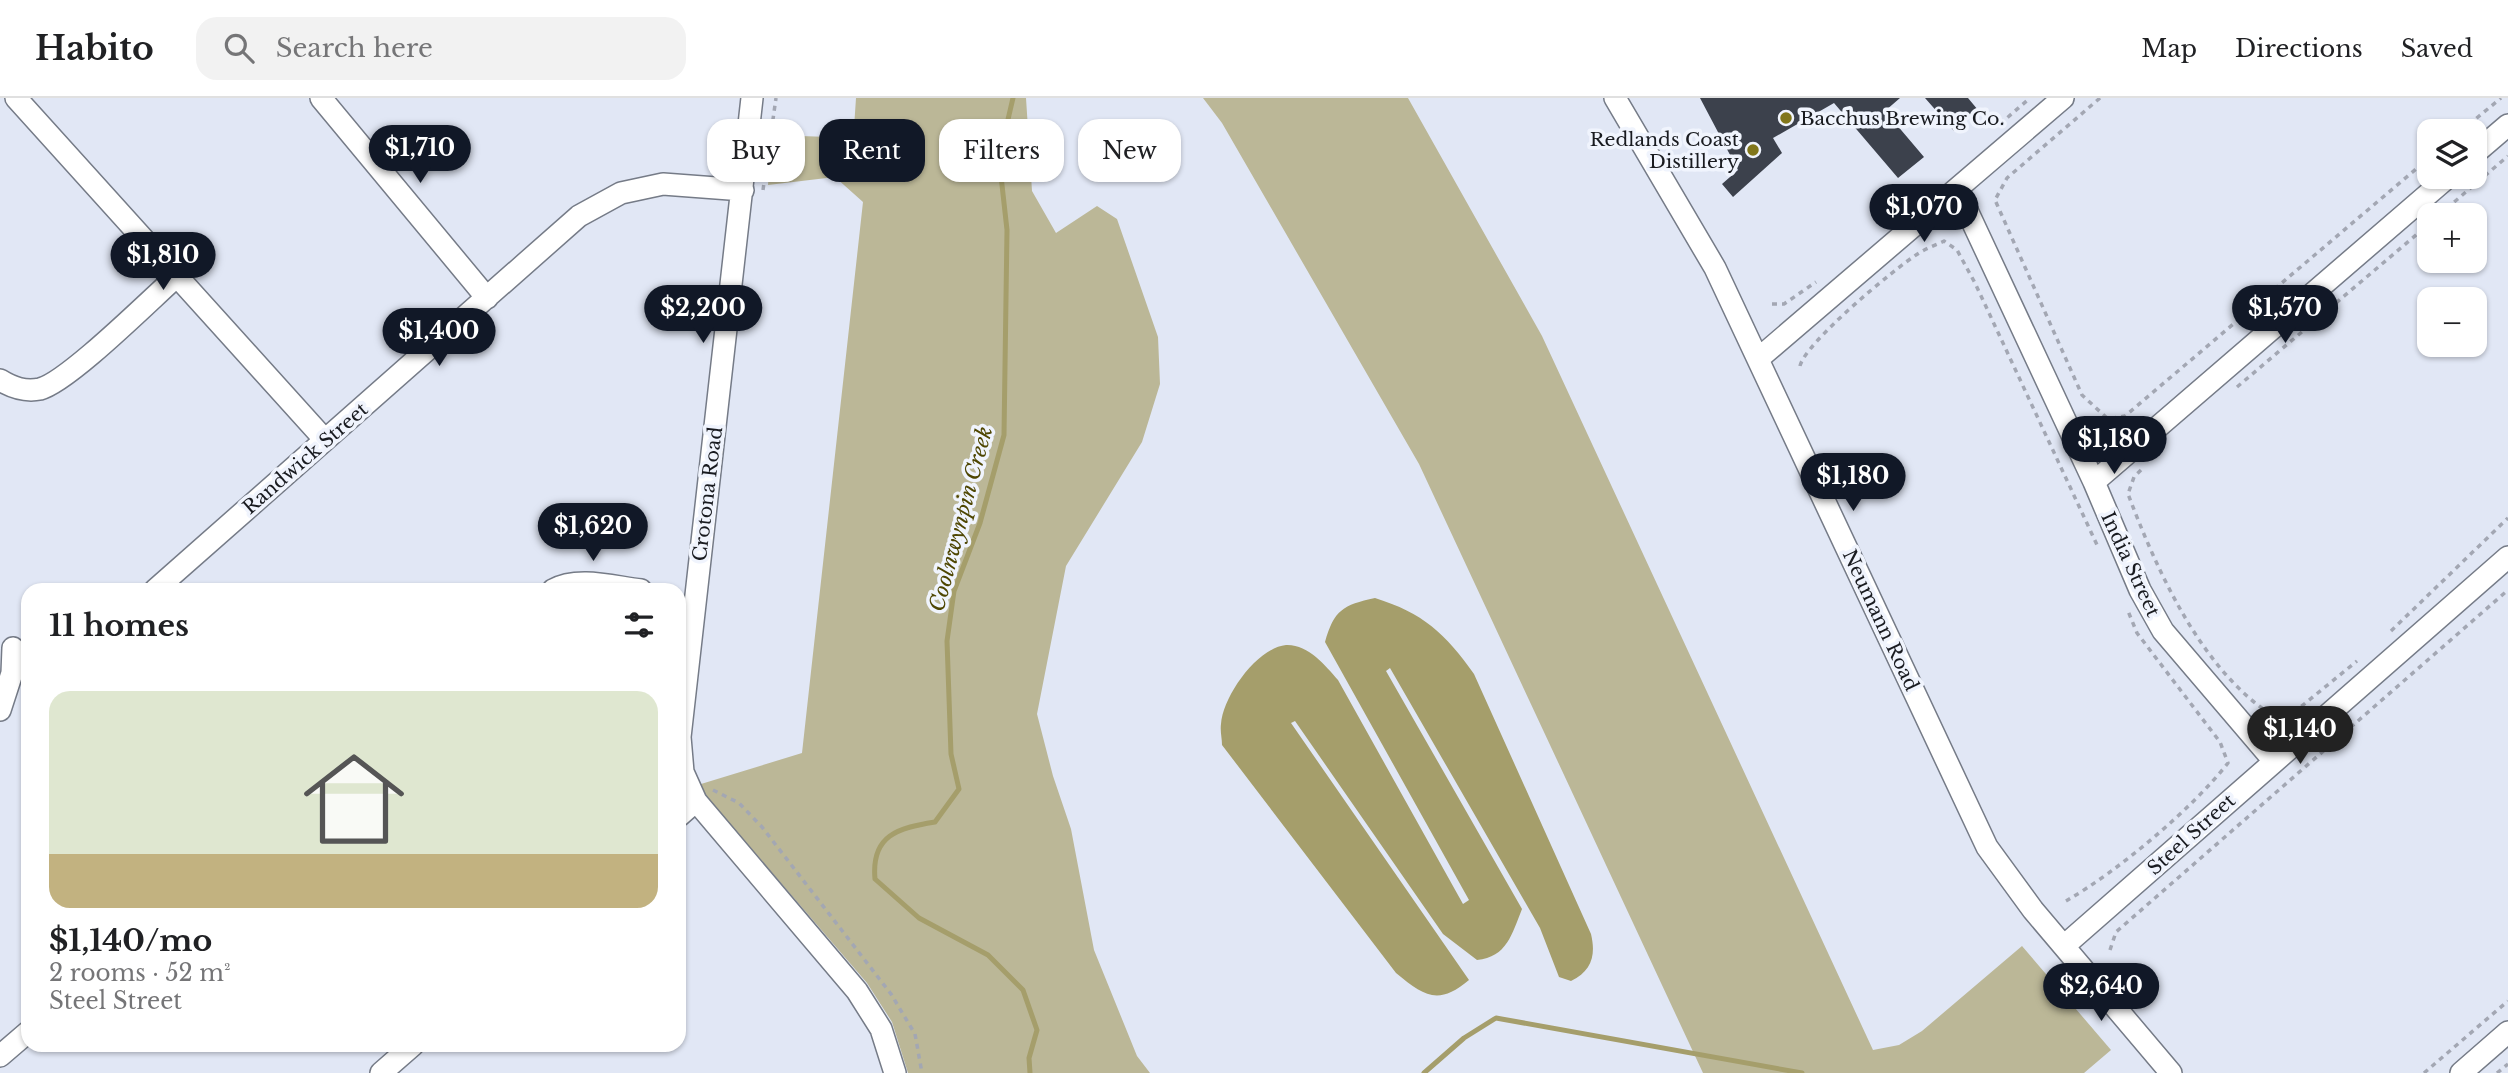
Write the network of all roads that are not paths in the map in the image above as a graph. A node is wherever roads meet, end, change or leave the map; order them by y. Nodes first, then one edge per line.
1 (16, 98) edge
2 (321, 98) edge
3 (752, 98) edge
4 (1615, 98) edge
5 (2063, 98) edge
6 (2508, 125) edge
7 (2487, 143) edge
8 (1957, 189) junction
9 (2434, 189) edge
10 (743, 190) junction
11 (177, 276) junction
12 (487, 298) junction
13 (1758, 359) junction
14 (0, 380) edge
15 (326, 440) junction
16 (2094, 482) junction
17 (2508, 557) edge
18 (163, 583) edge
19 (687, 595) edge
20 (686, 615) edge
21 (14, 647) edge
22 (0, 710) edge
23 (2274, 761) junction
24 (686, 779) edge
25 (696, 802) junction
26 (686, 810) edge
27 (2064, 946) junction
28 (2508, 1032) edge
29 (21, 1038) edge
30 (406, 1052) edge
31 (0, 1056) edge
32 (381, 1073) edge
33 (894, 1073) edge
34 (2171, 1073) edge
35 (2461, 1073) edge

1 - 11 street
2 - 12 street
3 - 10 street, Crotona Road
4 - 13 street, Neumann Road
5 - 8 street
6 - 7 street
8 - 13 street
8 - 16 street, India Street
9 - 16 street
10 - 12 street, Randwick Street
10 - 19 street, Crotona Road
11 - 14 street
11 - 15 street
12 - 15 street, Randwick Street
13 - 27 street, Neumann Road
15 - 18 street, Randwick Street
16 - 23 street, India Street
17 - 23 street, Steel Street
19 - 20 street, Crotona Road
21 - 22 street
23 - 27 street, Steel Street
24 - 25 street, Crotona Road
25 - 26 street
25 - 33 street, Crotona Road
27 - 34 street, Neumann Road
28 - 35 street
29 - 31 street
30 - 32 street

